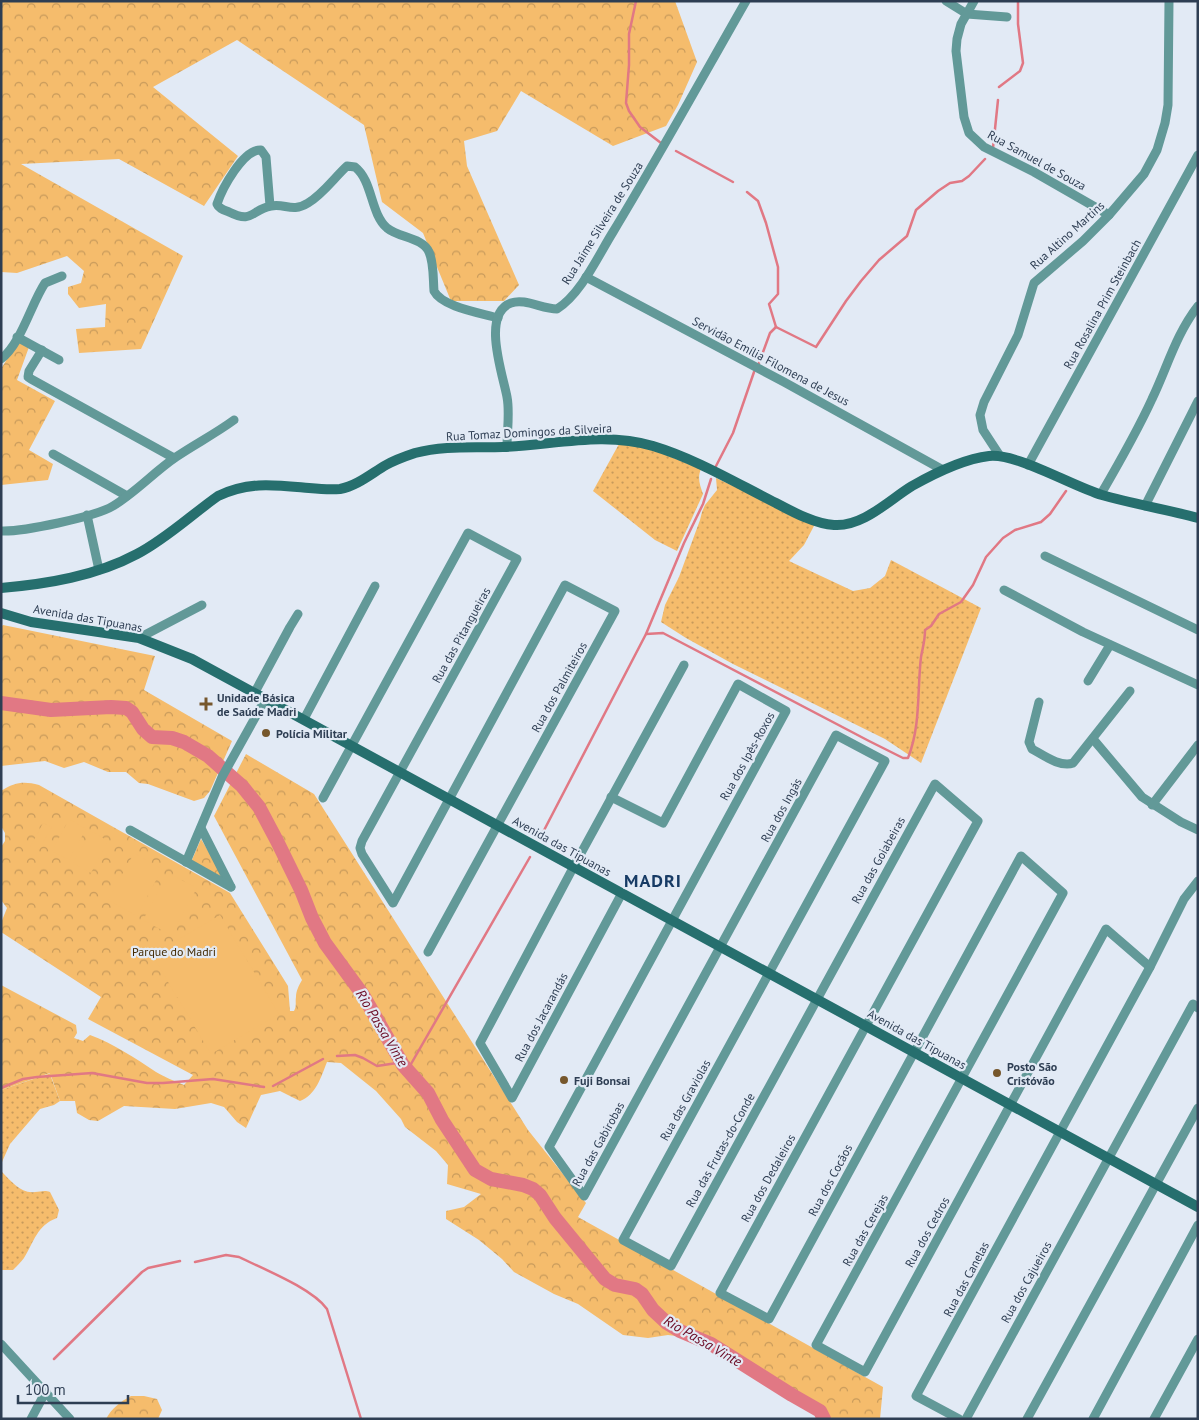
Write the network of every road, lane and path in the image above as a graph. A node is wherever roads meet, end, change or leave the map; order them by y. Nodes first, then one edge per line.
1 (746, 1) edge
2 (946, 1) edge
3 (974, 1) edge
4 (1164, 1) edge
5 (1169, 1) edge
6 (967, 14) junction
7 (1169, 14) junction
8 (1007, 17) dead end
9 (1198, 156) edge
10 (270, 206) junction
11 (1109, 215) junction
12 (62, 276) dead end
13 (586, 277) junction
14 (1198, 306) edge
15 (498, 318) junction
16 (17, 337) junction
17 (42, 350) junction
18 (1, 359) edge
19 (59, 360) dead end
20 (1198, 401) edge
21 (234, 420) dead end
22 (507, 447) junction
23 (53, 454) dead end
24 (1000, 456) junction
25 (174, 458) junction
26 (1028, 465) junction
27 (943, 470) junction
28 (1101, 494) junction
29 (127, 496) junction
30 (1145, 506) junction
31 (87, 515) junction
32 (1198, 518) edge
33 (1, 531) edge
34 (1045, 556) dead end
35 (99, 570) junction
36 (375, 586) dead end
37 (1, 588) edge
38 (1004, 590) dead end
39 (202, 605) dead end
40 (2, 614) edge
41 (298, 614) dead end
42 (1198, 630) edge
43 (139, 638) junction
44 (1110, 645) junction
45 (684, 665) dead end
46 (1088, 681) dead end
47 (1198, 684) edge
48 (1130, 691) dead end
49 (255, 692) junction
50 (266, 698) junction
51 (1039, 702) dead end
52 (304, 718) junction
53 (1093, 739) junction
54 (352, 745) junction
55 (1198, 745) edge
56 (885, 761) joint
57 (400, 772) junction
58 (611, 797) junction
59 (323, 798) dead end
60 (449, 798) junction
61 (1152, 805) junction
62 (498, 825) junction
63 (201, 828) junction
64 (130, 830) dead end
65 (1198, 830) edge
66 (186, 862) junction
67 (574, 866) junction
68 (1198, 881) edge
69 (622, 893) junction
70 (672, 920) junction
71 (720, 947) junction
72 (428, 952) dead end
73 (1150, 967) junction
74 (769, 972) junction
75 (816, 999) junction
76 (1198, 1008) edge
77 (866, 1026) junction
78 (914, 1052) junction
79 (962, 1078) junction
80 (1011, 1105) junction
81 (1198, 1108) edge
82 (1060, 1131) junction
83 (1108, 1158) junction
84 (1156, 1184) junction
85 (1198, 1207) edge
86 (1198, 1225) edge
87 (623, 1240) joint
88 (769, 1319) joint
89 (1198, 1338) edge
90 (4, 1347) edge
91 (1, 1358) edge
92 (865, 1372) joint
93 (46, 1390) junction
94 (31, 1419) edge
95 (70, 1419) edge
96 (959, 1419) edge
97 (966, 1419) edge
98 (1027, 1419) edge
99 (1093, 1419) edge
100 (1154, 1419) edge

1 - 13 street, Rua Jaime Silveira de Souza
2 - 6 street
3 - 6 street, Rua Samuel de Souza
4 - 7 street, Rua Altino Martins
5 - 7 street
6 - 8 street
6 - 11 street, Rua Samuel de Souza
7 - 11 street, Rua Altino Martins
9 - 26 street, Rua Rosalina Prim Steinbach
10 - 10 street
10 - 15 street
11 - 24 street, Rua Altino Martins
12 - 16 street
13 - 15 street, Rua Jaime Silveira de Souza
13 - 27 street, Servidão Emília Filomena de Jesus
14 - 28 street
15 - 22 street
16 - 17 street
16 - 18 street
17 - 19 street
17 - 25 street
20 - 30 street
21 - 25 street
22 - 27 main road, Rua Tomaz Domingos da Silveira
22 - 35 main road, Rua Tomaz Domingos da Silveira
23 - 29 street
24 - 26 main road, Rua Tomaz Domingos da Silveira
24 - 27 main road, Rua Tomaz Domingos da Silveira
25 - 29 street
26 - 28 main road, Rua Tomaz Domingos da Silveira
28 - 30 main road, Rua Tomaz Domingos da Silveira
29 - 31 street
30 - 32 main road, Rua Tomaz Domingos da Silveira
31 - 33 street
31 - 35 street
34 - 42 street
35 - 37 main road, Rua Tomaz Domingos da Silveira
36 - 52 street
38 - 44 street
39 - 43 street
40 - 43 main road, Avenida das Tipuanas
41 - 49 street
43 - 49 main road, Avenida das Tipuanas
44 - 46 street
44 - 47 street
45 - 58 street
48 - 53 street
49 - 50 main road, Avenida das Tipuanas
50 - 52 main road, Avenida das Tipuanas
50 - 63 street
51 - 53 street
52 - 54 main road, Avenida das Tipuanas
53 - 61 street
54 - 57 main road, Avenida das Tipuanas
54 - 57 street, Rua das Pitangueiras
54 - 59 street
55 - 61 street
56 - 71 street, Rua dos Ingás
56 - 74 street, Rua das Graviolas
57 - 60 main road, Avenida das Tipuanas
57 - 60 street
58 - 67 street
58 - 70 street, Rua dos Ipês-Roxos
60 - 62 main road, Avenida das Tipuanas
60 - 62 street, Rua dos Palmiteiros
61 - 65 street
62 - 67 main road, Avenida das Tipuanas
62 - 72 street
63 - 66 street
63 - 66 street
64 - 66 street
67 - 69 main road, Avenida das Tipuanas
67 - 69 street, Rua dos Jacarandás
68 - 73 street
69 - 70 main road, Avenida das Tipuanas
70 - 71 main road, Avenida das Tipuanas
70 - 71 street, Rua das Gabirobas
71 - 74 main road, Avenida das Tipuanas
73 - 80 street, Rua dos Cedros
73 - 82 street
74 - 75 main road, Avenida das Tipuanas
74 - 87 street, Rua das Graviolas
75 - 77 main road, Avenida das Tipuanas
75 - 77 street, Rua das Goiabeiras
75 - 87 street, Rua das Frutas-do-Conde
76 - 83 street, Rua dos Cajueiros
77 - 78 main road, Avenida das Tipuanas
77 - 88 street, Rua dos Dedaleiros
78 - 79 main road, Avenida das Tipuanas
78 - 79 street, Rua dos Cocãos
78 - 88 street, Rua dos Cocãos
79 - 80 main road, Avenida das Tipuanas
79 - 92 street, Rua das Cerejas
80 - 82 main road, Avenida das Tipuanas
80 - 92 street, Rua dos Cedros
81 - 84 street
82 - 83 main road, Avenida das Tipuanas
82 - 96 street, Rua das Canelas
83 - 84 main road, Avenida das Tipuanas
83 - 97 street, Rua dos Cajueiros
84 - 85 main road, Avenida das Tipuanas
84 - 98 street
86 - 99 street
89 - 100 street
90 - 91 street
90 - 93 street
93 - 94 street
93 - 95 street

